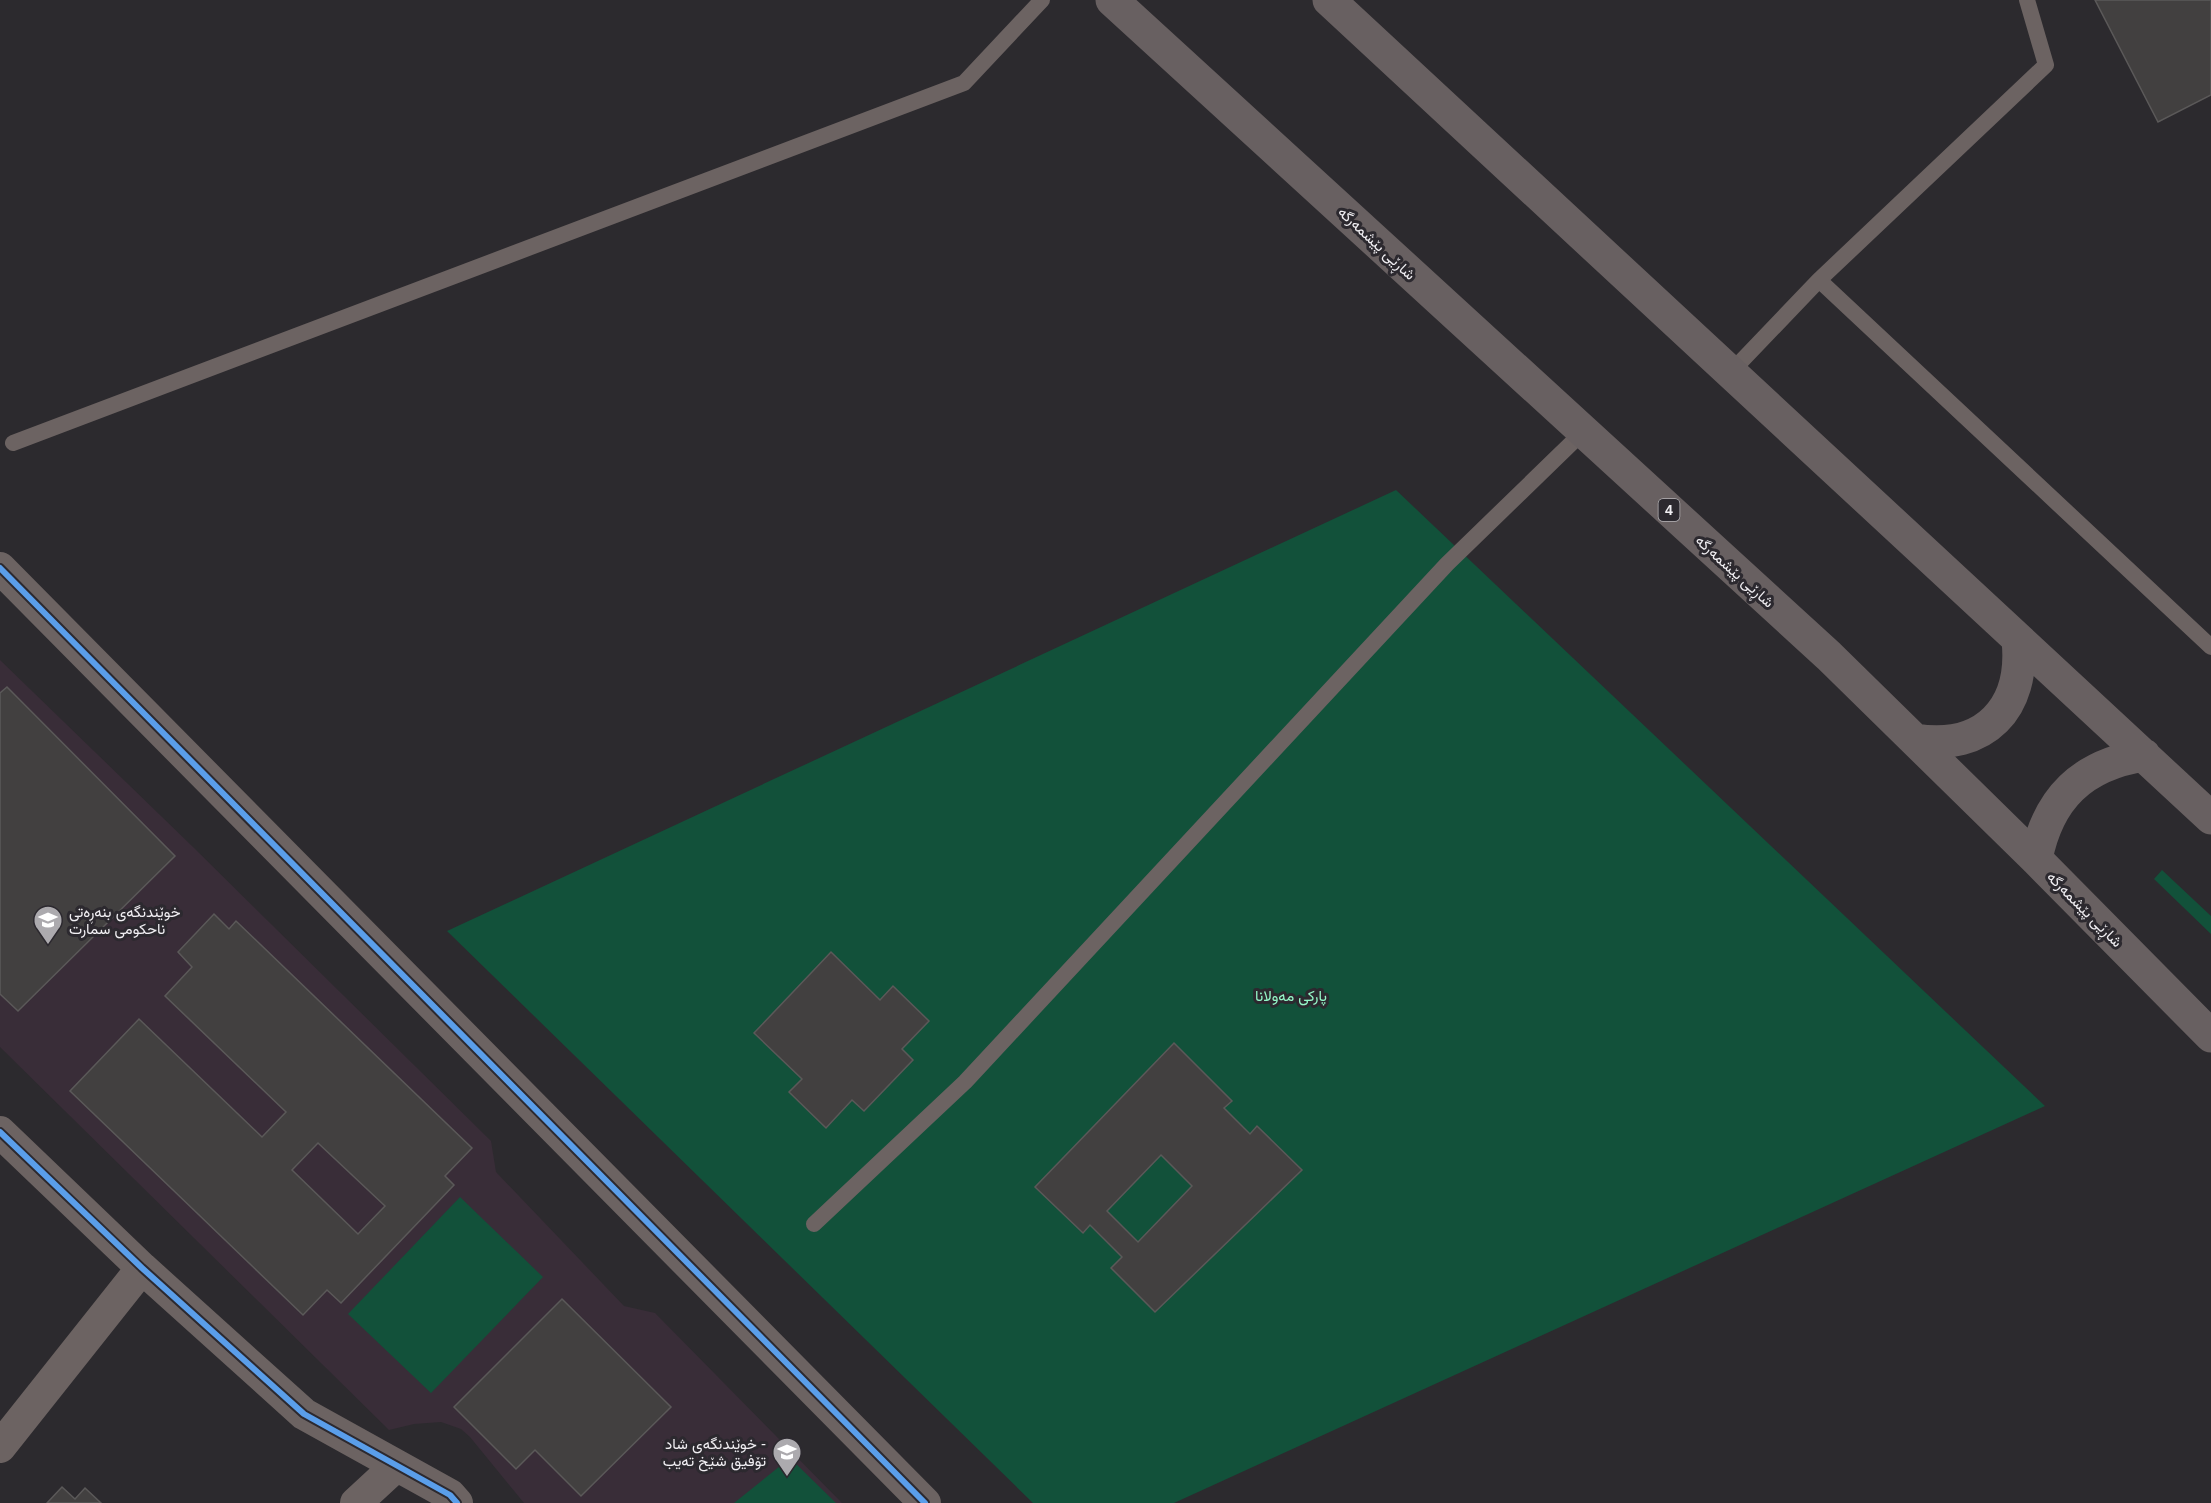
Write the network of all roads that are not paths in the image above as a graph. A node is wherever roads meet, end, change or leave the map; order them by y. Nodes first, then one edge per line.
1 (1042, 0) edge
2 (1112, 0) edge
3 (1329, 0) edge
4 (2027, 0) edge
5 (1820, 280) junction
6 (1731, 372) junction
7 (1583, 432) junction
8 (13, 443) dead end
9 (0, 568) edge
10 (2018, 640) junction
11 (2211, 647) edge
12 (1915, 740) junction
13 (2144, 755) junction
14 (2211, 817) edge
15 (2036, 859) junction
16 (2211, 1036) edge
17 (0, 1132) edge
18 (814, 1224) dead end
19 (142, 1268) junction
20 (0, 1447) edge
21 (396, 1466) junction
22 (450, 1500) edge
23 (356, 1503) edge
24 (925, 1503) edge

1 - 8 lane
2 - 7 highway, شاڕێی پێشمەرگە / 4
3 - 6 highway
4 - 5 lane
5 - 6 lane
5 - 11 lane
6 - 10 highway
7 - 12 highway, شاڕێی پێشمەرگە / 4
7 - 18 lane
9 - 24 street
10 - 12 highway
10 - 13 highway
12 - 15 highway, شاڕێی پێشمەرگە / 4
13 - 14 highway
13 - 15 highway
15 - 16 highway, شاڕێی پێشمەرگە / 4
17 - 19 street
19 - 20 street
19 - 21 street
21 - 22 street
21 - 23 street

